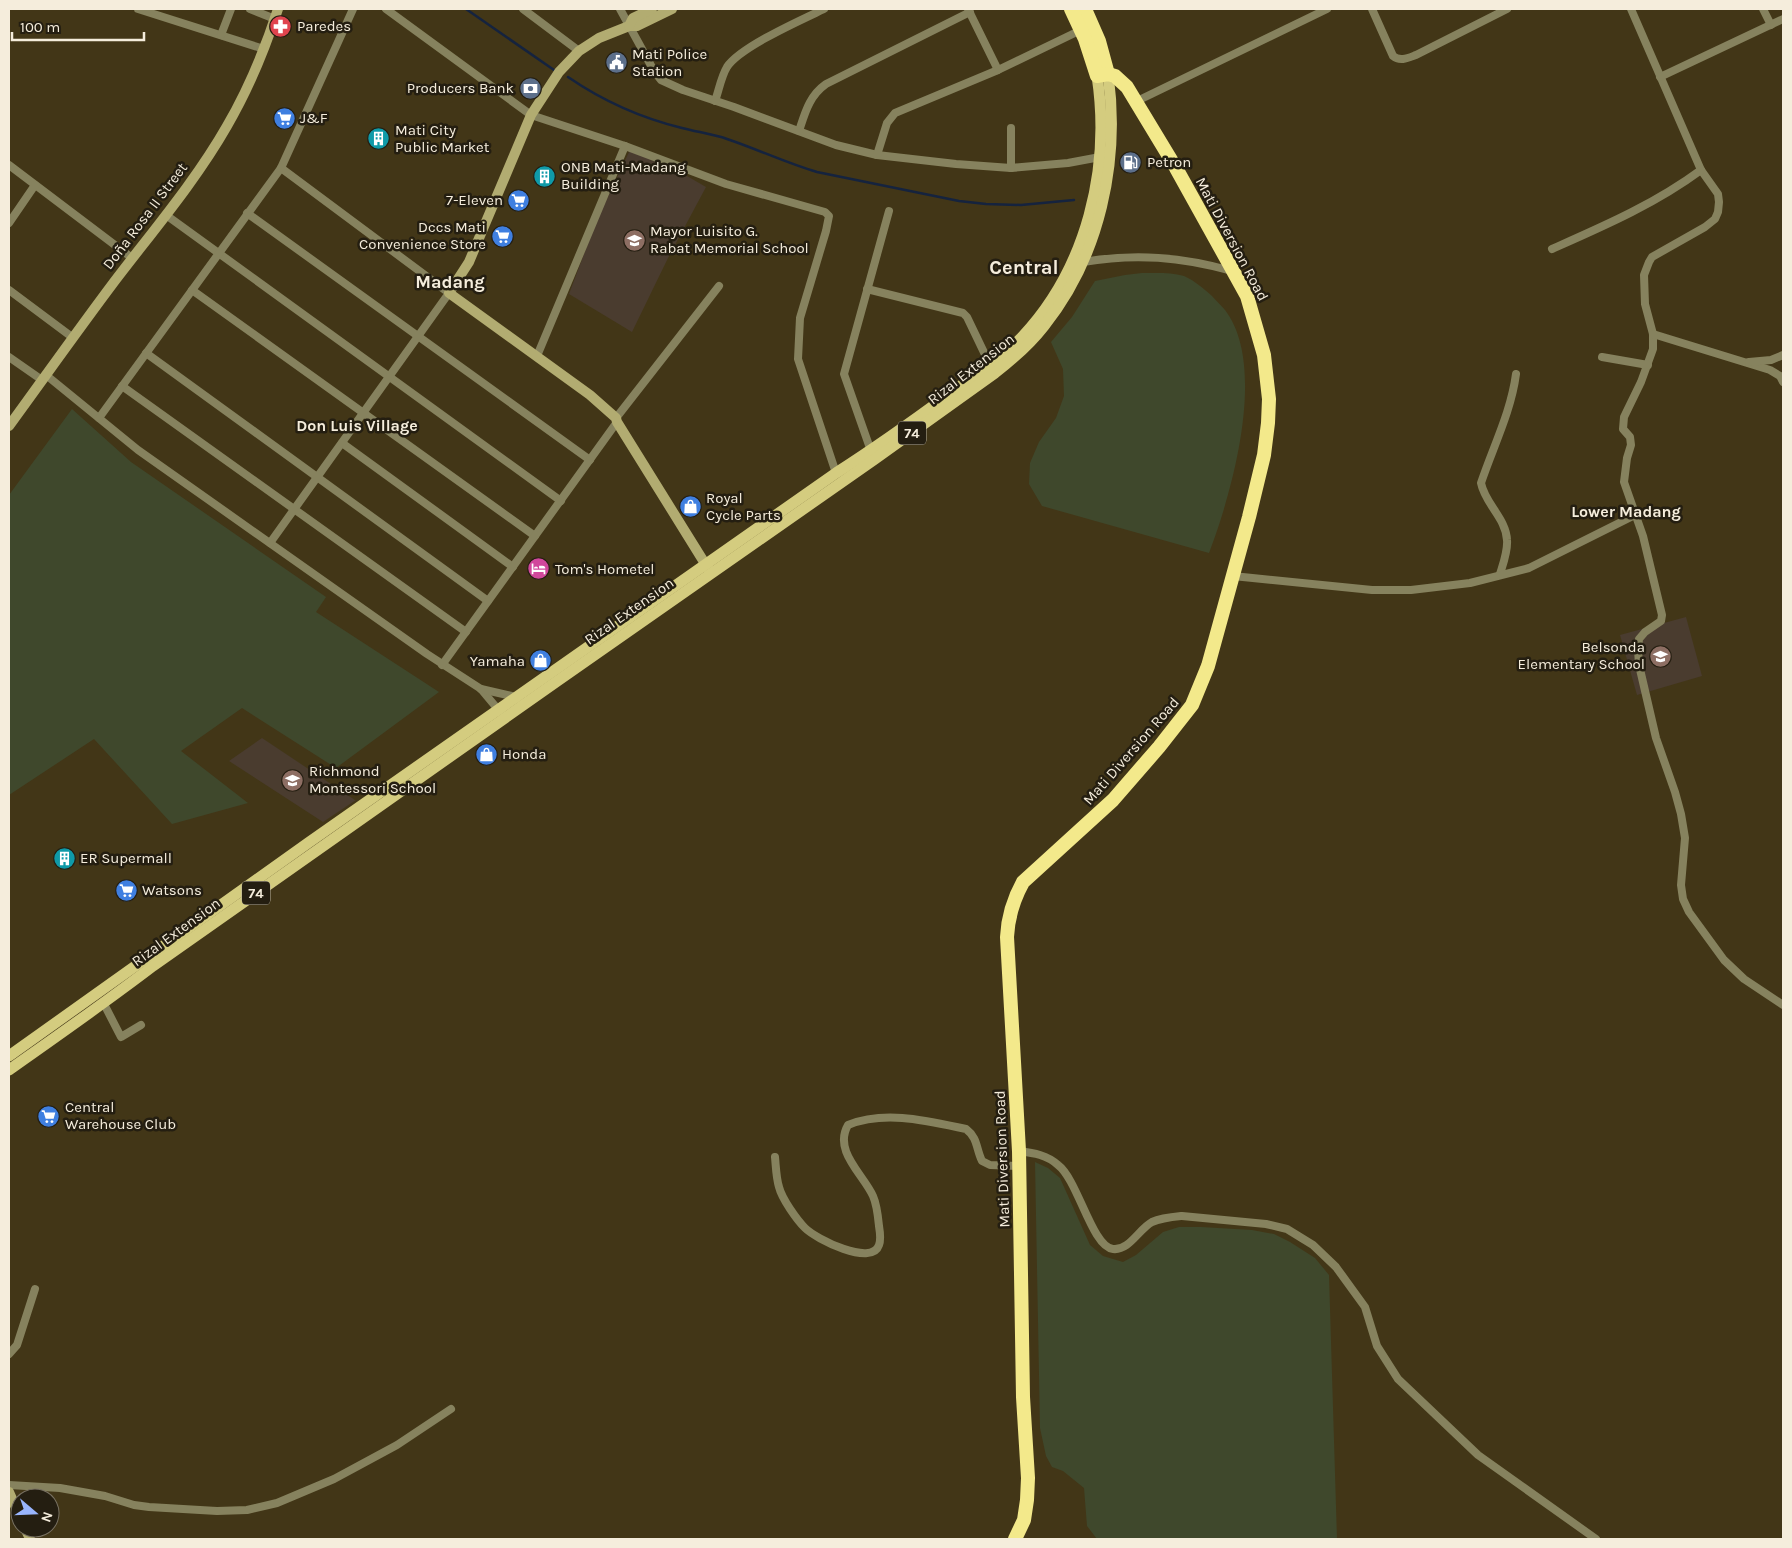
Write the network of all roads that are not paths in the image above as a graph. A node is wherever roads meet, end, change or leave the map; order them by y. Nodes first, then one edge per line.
1 (138, 9) edge
2 (231, 9) edge
3 (250, 9) edge
4 (353, 9) edge
5 (386, 9) edge
6 (523, 9) edge
7 (620, 9) edge
8 (652, 9) edge
9 (672, 9) edge
10 (824, 9) edge
11 (1071, 9) edge
12 (1085, 9) edge
13 (1328, 9) edge
14 (1372, 9) edge
15 (1507, 9) edge
16 (1631, 9) edge
17 (1763, 9) edge
18 (969, 10) edge
19 (810, 12) edge
20 (277, 14) edge
21 (1783, 19) edge
22 (1771, 25) junction
23 (629, 26) junction
24 (1081, 30) junction
25 (221, 35) junction
26 (264, 49) junction
27 (578, 51) junction
28 (998, 70) junction
29 (1103, 75) junction
30 (1660, 77) junction
31 (715, 101) junction
32 (1137, 101) junction
33 (531, 115) junction
34 (1010, 128) dead end
35 (799, 132) junction
36 (624, 146) junction
37 (877, 154) junction
38 (1100, 157) junction
39 (9, 165) edge
40 (281, 168) junction
41 (1011, 168) junction
42 (1701, 170) junction
43 (35, 185) junction
44 (889, 211) dead end
45 (247, 213) junction
46 (166, 215) junction
47 (9, 223) edge
48 (1552, 249) dead end
49 (219, 253) junction
50 (132, 258) junction
51 (1078, 260) junction
52 (1234, 272) junction
53 (719, 286) dead end
54 (867, 289) junction
55 (9, 290) edge
56 (192, 290) junction
57 (449, 293) junction
58 (1653, 334) junction
59 (419, 336) junction
60 (72, 337) junction
61 (146, 352) junction
62 (1783, 355) edge
63 (537, 356) junction
64 (9, 357) edge
65 (1602, 357) dead end
66 (1746, 362) junction
67 (1648, 365) junction
68 (992, 369) junction
69 (1516, 374) dead end
70 (390, 376) junction
71 (44, 377) junction
72 (1783, 382) edge
73 (122, 386) junction
74 (364, 412) junction
75 (99, 418) junction
76 (617, 420) junction
77 (9, 426) edge
78 (342, 443) junction
79 (870, 451) junction
80 (590, 460) junction
81 (836, 473) junction
82 (318, 476) junction
83 (560, 501) junction
84 (294, 509) junction
85 (1635, 515) junction
86 (535, 536) junction
87 (270, 543) junction
88 (513, 567) junction
89 (708, 568) junction
90 (1500, 574) junction
91 (1233, 576) junction
92 (488, 601) junction
93 (466, 632) junction
94 (442, 665) junction
95 (481, 689) junction
96 (519, 701) junction
97 (502, 713) junction
98 (104, 1004) junction
99 (1783, 1004) edge
100 (141, 1025) dead end
101 (9, 1056) edge
102 (9, 1070) edge
103 (1019, 1152) junction
104 (775, 1157) dead end
105 (1020, 1166) junction
106 (36, 1290) dead end
107 (9, 1354) edge
108 (451, 1410) dead end
109 (9, 1485) edge
110 (1015, 1539) edge
111 (1596, 1539) edge

1 - 25 street
2 - 25 street
3 - 20 street
4 - 40 street
5 - 33 street
6 - 27 street
7 - 23 street
8 - 23 street
9 - 23 street
10 - 19 street
11 - 24 highway, 74
12 - 29 highway, 74
13 - 32 street
14 - 15 street
16 - 30 street
17 - 22 street
18 - 28 street
18 - 35 street
19 - 31 street
20 - 26 street, Doña Rosa II Street
21 - 22 street
22 - 30 street
23 - 27 street
23 - 31 street
24 - 28 street
24 - 29 highway, 74
25 - 26 street
26 - 46 street, Doña Rosa II Street
27 - 33 street
28 - 37 street
29 - 32 highway, Mati Diversion Road
29 - 38 main road, Rizal Extension / 74
29 - 51 main road, Rizal Extension / 74
30 - 42 street
31 - 35 street
32 - 52 highway, Mati Diversion Road
33 - 36 street
33 - 57 street
34 - 41 street
35 - 37 street
36 - 63 street
36 - 81 street
37 - 41 street
38 - 41 street
38 - 51 main road, Rizal Extension / 74
39 - 43 street
40 - 45 street
40 - 57 street
42 - 48 street
42 - 58 street
43 - 47 street
43 - 50 street
44 - 54 street
45 - 49 street
45 - 59 street
46 - 49 street
46 - 50 street, Doña Rosa II Street
49 - 56 street
49 - 70 street
50 - 60 street, Doña Rosa II Street
51 - 52 street
51 - 68 main road, Rizal Extension / 74
52 - 91 highway, Mati Diversion Road
53 - 76 street
54 - 68 street
54 - 79 street
55 - 60 street
56 - 61 street
56 - 74 street
57 - 59 street
57 - 63 street
58 - 66 street
58 - 67 street
59 - 70 street
59 - 80 street
60 - 71 street, Doña Rosa II Street
61 - 73 street
61 - 82 street
62 - 66 street
63 - 76 street
64 - 71 street
65 - 67 street
66 - 72 street
67 - 85 street
68 - 79 main road, Rizal Extension / 74
68 - 89 main road, Rizal Extension / 74
69 - 90 street
70 - 74 street
70 - 83 street
71 - 75 street
71 - 77 street, Doña Rosa II Street
73 - 75 street
73 - 84 street
74 - 78 street
74 - 86 street
75 - 87 street
76 - 80 street
76 - 89 street
78 - 82 street
78 - 88 street
79 - 81 main road, Rizal Extension / 74
80 - 83 street
81 - 89 main road, Rizal Extension / 74
82 - 84 street
82 - 92 street
83 - 86 street
84 - 87 street
84 - 93 street
85 - 90 street
85 - 99 street
86 - 88 street
87 - 94 street
88 - 92 street
89 - 96 main road, Rizal Extension / 74
90 - 91 street
91 - 103 highway, Mati Diversion Road
92 - 93 street
93 - 94 street
94 - 95 street
95 - 96 street
95 - 97 street
96 - 97 main road, Rizal Extension / 74
97 - 98 main road, Rizal Extension / 74
97 - 101 main road, Rizal Extension / 74
98 - 100 street
98 - 102 main road, Rizal Extension / 74
103 - 105 highway, Mati Diversion Road
103 - 111 street
104 - 105 street
105 - 110 highway, Mati Diversion Road
106 - 107 street
108 - 109 street

